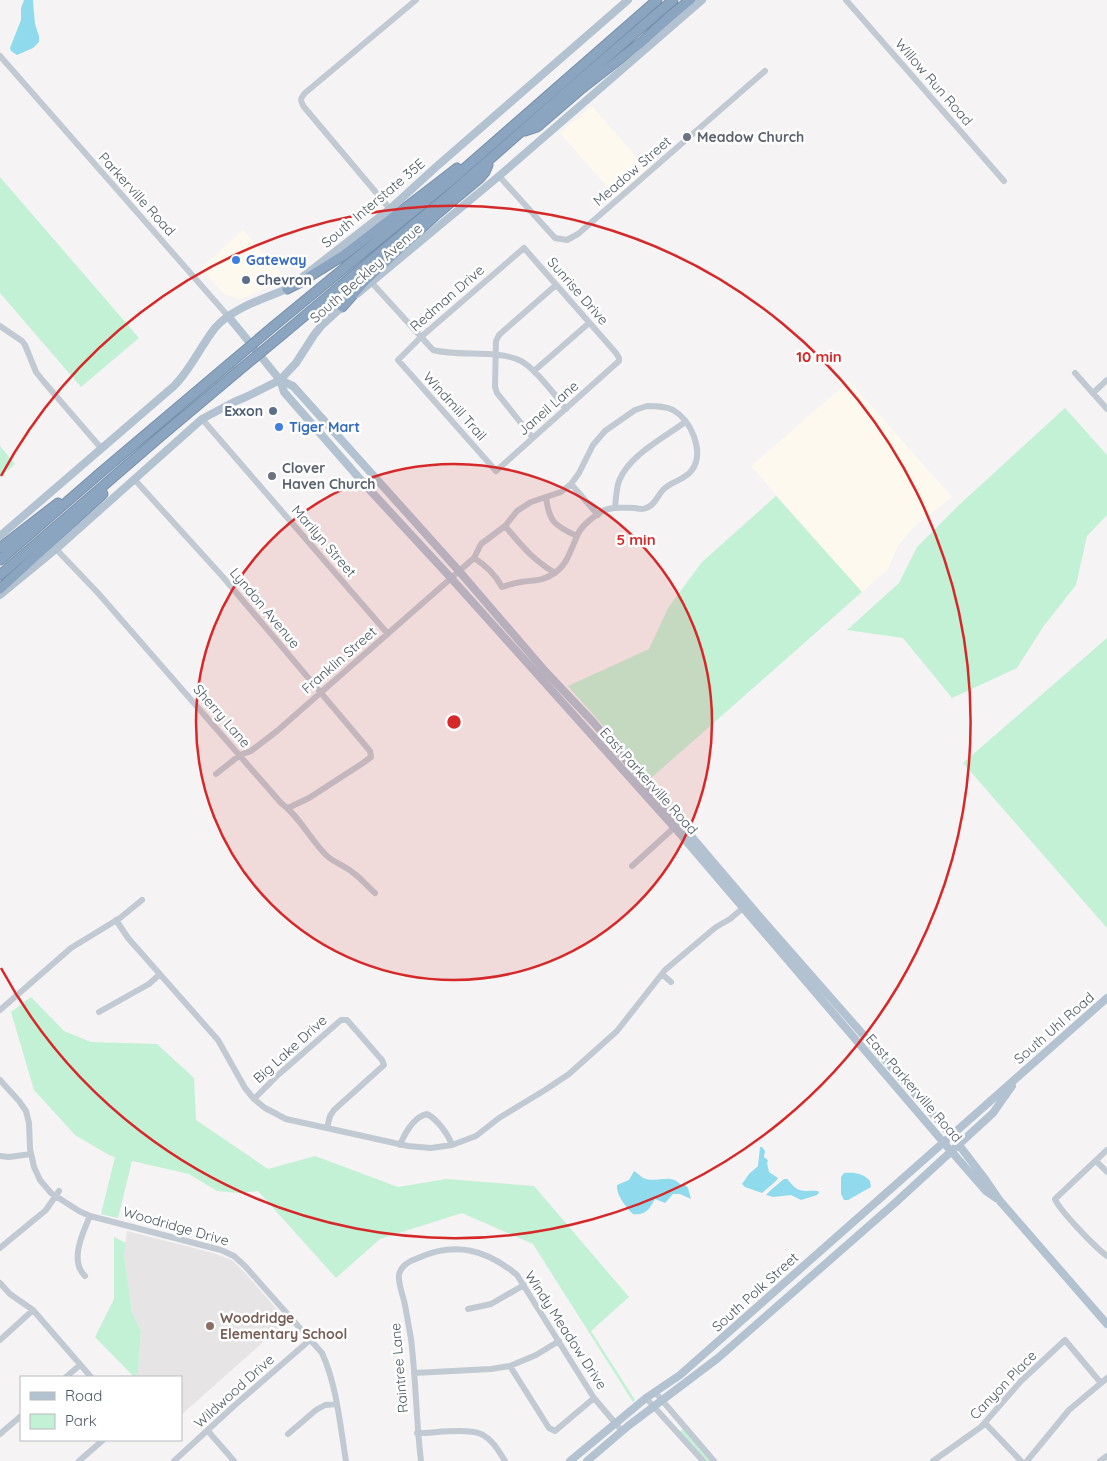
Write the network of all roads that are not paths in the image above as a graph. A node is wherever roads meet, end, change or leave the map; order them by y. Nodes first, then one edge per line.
1 (416, 0) edge
2 (628, 0) edge
3 (657, 0) edge
4 (673, 0) edge
5 (690, 0) edge
6 (702, 0) edge
7 (846, 0) edge
8 (0, 56) edge
9 (765, 71) dead end
10 (520, 133) junction
11 (488, 147) junction
12 (489, 161) junction
13 (499, 176) junction
14 (1004, 181) dead end
15 (390, 209) junction
16 (514, 256) joint
17 (372, 283) junction
18 (556, 285) junction
19 (287, 289) junction
20 (342, 307) junction
21 (228, 316) junction
22 (589, 323) junction
23 (0, 326) edge
24 (421, 337) junction
25 (255, 349) joint
26 (495, 355) junction
27 (398, 360) joint
28 (619, 361) joint
29 (534, 371) junction
30 (1075, 373) dead end
31 (280, 380) junction
32 (1107, 380) edge
33 (1093, 393) junction
34 (307, 402) junction
35 (299, 409) junction
36 (566, 409) junction
37 (1107, 409) edge
38 (202, 419) junction
39 (685, 422) junction
40 (162, 436) junction
41 (533, 438) junction
42 (101, 448) junction
43 (493, 467) joint
44 (99, 474) junction
45 (134, 479) junction
46 (571, 484) junction
47 (388, 492) junction
48 (546, 497) junction
49 (379, 500) junction
50 (615, 508) junction
51 (598, 515) junction
52 (505, 526) junction
53 (0, 536) edge
54 (577, 536) junction
55 (415, 538) junction
56 (0, 548) edge
57 (56, 549) junction
58 (445, 555) junction
59 (474, 558) junction
60 (0, 560) edge
61 (459, 571) junction
62 (555, 573) junction
63 (0, 575) edge
64 (451, 578) junction
65 (0, 589) edge
66 (0, 596) edge
67 (388, 634) junction
68 (321, 692) junction
69 (607, 739) junction
70 (600, 745) junction
71 (240, 755) junction
72 (216, 774) dead end
73 (288, 808) junction
74 (677, 825) junction
75 (632, 866) dead end
76 (374, 893) dead end
77 (142, 900) dead end
78 (745, 905) junction
79 (116, 920) junction
80 (160, 974) junction
81 (662, 974) junction
82 (671, 982) dead end
83 (1107, 998) edge
84 (0, 1010) edge
85 (99, 1012) dead end
86 (841, 1016) junction
87 (1017, 1078) junction
88 (0, 1080) edge
89 (254, 1099) junction
90 (327, 1128) junction
91 (952, 1136) junction
92 (944, 1143) junction
93 (400, 1145) junction
94 (452, 1145) junction
95 (959, 1145) junction
96 (1107, 1150) edge
97 (952, 1152) junction
98 (31, 1154) junction
99 (0, 1156) edge
100 (1096, 1161) junction
101 (1107, 1172) edge
102 (57, 1194) junction
103 (1000, 1200) junction
104 (90, 1216) junction
105 (0, 1248) edge
106 (1107, 1256) edge
107 (399, 1274) joint
108 (85, 1276) dead end
109 (0, 1283) edge
110 (524, 1285) junction
111 (468, 1309) dead end
112 (33, 1310) junction
113 (1107, 1324) edge
114 (311, 1339) junction
115 (0, 1340) edge
116 (559, 1341) junction
117 (80, 1364) junction
118 (510, 1366) junction
119 (414, 1373) junction
120 (67, 1376) edge
121 (90, 1376) edge
122 (1107, 1378) edge
123 (1101, 1383) junction
124 (655, 1392) junction
125 (594, 1398) junction
126 (646, 1398) junction
127 (662, 1401) junction
128 (337, 1404) junction
129 (653, 1408) junction
130 (20, 1417) edge
131 (616, 1423) junction
132 (985, 1423) junction
133 (682, 1424) junction
134 (675, 1430) junction
135 (208, 1431) junction
136 (622, 1431) junction
137 (417, 1433) junction
138 (0, 1434) edge
139 (288, 1434) dead end
140 (102, 1441) edge
141 (1107, 1456) edge
142 (937, 1460) edge
143 (79, 1461) edge
144 (174, 1461) edge
145 (234, 1461) edge
146 (346, 1461) edge
147 (420, 1461) edge
148 (505, 1461) edge
149 (570, 1461) edge
150 (587, 1461) edge
151 (703, 1461) edge
152 (714, 1461) edge
153 (1021, 1461) edge
154 (1027, 1461) edge
155 (1100, 1461) edge

1 - 15 street
2 - 15 main road, South Interstate 35E
3 - 11 highway
4 - 10 highway
5 - 10 highway
6 - 13 main road, South Beckley Avenue
7 - 14 street, Willow Run Road
8 - 21 street, Parkerville Road
9 - 13 street, Meadow Street
10 - 12 highway
11 - 19 highway
11 - 44 highway, bridge
12 - 20 highway
12 - 40 highway, bridge
13 - 17 main road, South Beckley Avenue
15 - 19 main road, South Interstate 35E
16 - 18 street, Sunrise Drive
16 - 24 street, Redman Drive
17 - 20 main road, South Beckley Avenue
17 - 24 street
18 - 22 street, Sunrise Drive
18 - 26 street
19 - 21 main road, South Interstate 35E
20 - 31 main road, South Beckley Avenue
21 - 25 main road, Parkerville Road
21 - 42 main road, South Interstate 35E
22 - 28 street, Sunrise Drive
22 - 29 street
23 - 42 street
24 - 26 street
24 - 27 street, Redman Drive
25 - 31 main road, East Parkerville Road
26 - 29 street
26 - 41 street
27 - 43 street, Windmill Trail
28 - 36 street, Janeil Lane
29 - 36 street
30 - 33 street
31 - 34 main road, East Parkerville Road
31 - 35 main road, East Parkerville Road
31 - 38 main road, South Beckley Avenue
32 - 33 street
33 - 37 street
34 - 35 main road
34 - 47 main road, East Parkerville Road
35 - 49 main road, East Parkerville Road
36 - 41 street, Janeil Lane
38 - 45 main road, South Beckley Avenue
38 - 67 street, Marilyn Street
39 - 46 street
39 - 50 street
39 - 50 street
40 - 63 highway
40 - 65 highway
41 - 43 street, Janeil Lane
42 - 53 main road, South Interstate 35E
44 - 56 highway
44 - 60 highway
45 - 57 main road, South Beckley Avenue
45 - 68 street, Lyndon Avenue
46 - 48 street, Franklin Street
46 - 51 street
47 - 49 main road
47 - 58 main road, East Parkerville Road
48 - 52 street, Franklin Street
48 - 54 street
49 - 55 main road, East Parkerville Road
50 - 51 street
51 - 54 street
52 - 59 street, Franklin Street
52 - 62 street
54 - 62 street
55 - 58 main road
55 - 64 main road, East Parkerville Road
57 - 66 main road, South Beckley Avenue
57 - 71 street, Sherry Lane
58 - 61 main road, East Parkerville Road
59 - 61 street, Franklin Street
59 - 62 street
61 - 64 street, Franklin Street
61 - 69 main road, East Parkerville Road
64 - 67 street, Franklin Street
64 - 70 main road, East Parkerville Road
67 - 68 street, Franklin Street
68 - 71 street, Franklin Street
68 - 73 street, Lyndon Avenue
69 - 70 main road
69 - 74 main road, East Parkerville Road
70 - 74 main road, East Parkerville Road
71 - 72 street, Franklin Street
71 - 73 street, Sherry Lane
73 - 76 street, Sherry Lane
74 - 75 street
74 - 78 main road, East Parkerville Road
77 - 79 street
78 - 81 street
78 - 86 main road, East Parkerville Road
79 - 80 street
79 - 84 street
80 - 85 street
80 - 89 street
81 - 82 street
81 - 94 street
83 - 87 main road, South Uhl Road
86 - 91 main road, East Parkerville Road
86 - 92 main road, East Parkerville Road
87 - 91 main road, South Uhl Road
87 - 95 main road, South Uhl Road
88 - 98 street, Woodridge Drive
89 - 90 street
89 - 90 street, Big Lake Drive
90 - 93 street
91 - 92 main road, South Polk Street
91 - 95 main road, East Parkerville Road
92 - 97 main road, East Parkerville Road
92 - 124 main road, South Polk Street
93 - 94 street
93 - 94 street
95 - 97 main road, South Polk Street
95 - 103 main road, East Parkerville Road
96 - 100 street
97 - 103 main road, East Parkerville Road
97 - 127 main road, South Polk Street
98 - 99 street
98 - 102 street, Woodridge Drive
100 - 101 street
100 - 106 street
102 - 104 street, Woodridge Drive
102 - 105 street
103 - 113 main road, East Parkerville Road
104 - 108 street
104 - 114 street, Woodridge Drive
107 - 110 street, Windy Meadow Drive
107 - 119 street, Raintree Lane
109 - 112 street
110 - 111 street
110 - 116 street, Windy Meadow Drive
112 - 115 street
112 - 117 street
114 - 128 street, Woodridge Drive
114 - 135 street, Wildwood Drive
116 - 118 street
116 - 125 street, Windy Meadow Drive
117 - 120 street
117 - 121 street
118 - 119 street
118 - 125 street
119 - 137 street, Raintree Lane
122 - 123 street
123 - 132 street, Canyon Place
123 - 154 street
124 - 126 main road, South Polk Street
124 - 127 street
125 - 131 street, Windy Meadow Drive
126 - 129 street
126 - 131 main road, South Polk Street
127 - 129 main road, South Polk Street
127 - 133 street
128 - 139 street
128 - 146 street, Woodridge Drive
129 - 134 street
129 - 136 main road, South Polk Street
130 - 138 street
131 - 136 street, Windy Meadow Drive
131 - 149 main road, South Polk Street
132 - 142 street, Canyon Place
132 - 153 street
133 - 134 street
133 - 152 street
134 - 151 street
135 - 144 street, Wildwood Drive
135 - 145 street
136 - 150 main road, South Polk Street
137 - 147 street, Raintree Lane
137 - 148 street
140 - 143 street
141 - 155 street

